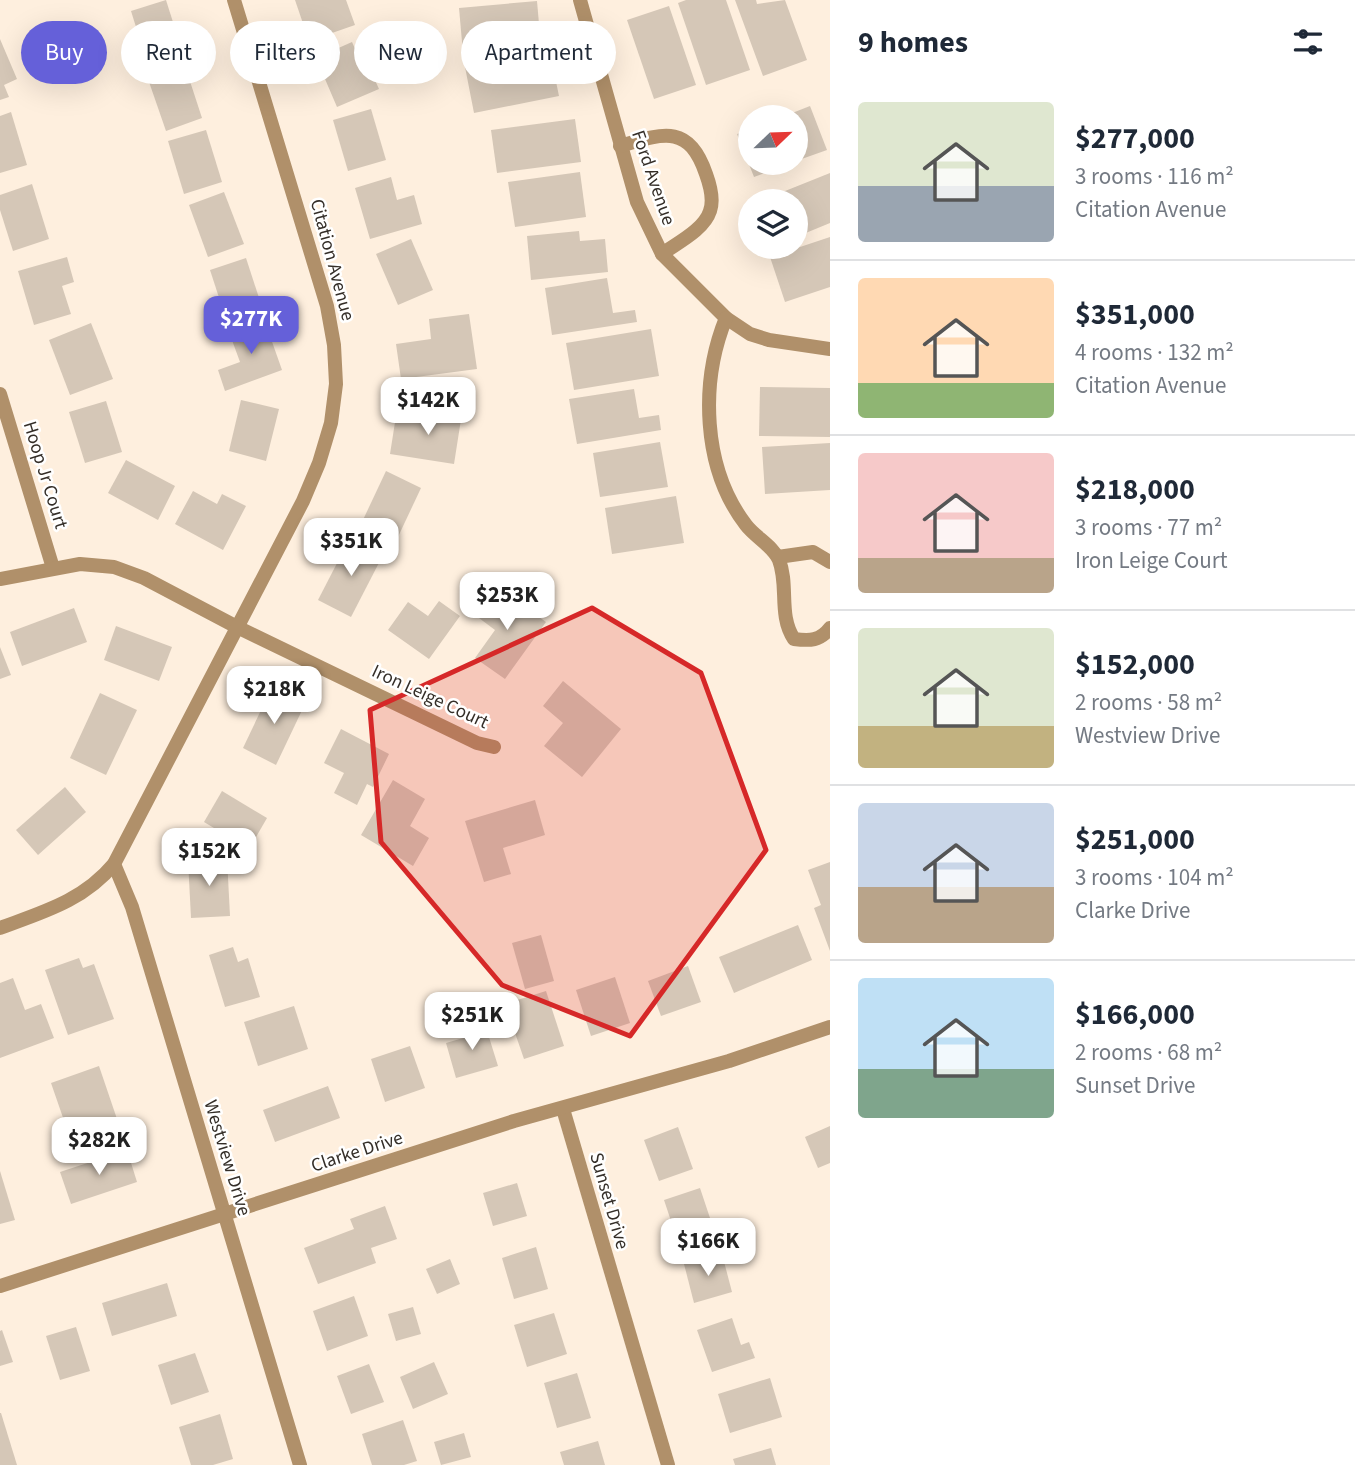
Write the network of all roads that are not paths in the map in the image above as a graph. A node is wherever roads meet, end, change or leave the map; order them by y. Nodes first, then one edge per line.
1 (234, 0) edge
2 (580, 0) edge
3 (620, 146) junction
4 (662, 254) junction
5 (726, 318) junction
6 (830, 349) edge
7 (0, 394) edge
8 (778, 557) junction
9 (830, 562) edge
10 (53, 568) junction
11 (0, 579) edge
12 (237, 627) junction
13 (830, 628) edge
14 (494, 747) dead end
15 (114, 864) junction
16 (0, 928) edge
17 (830, 1027) edge
18 (563, 1109) junction
19 (224, 1216) junction
20 (0, 1286) edge
21 (300, 1465) edge
22 (668, 1465) edge

1 - 12 street, Citation Avenue
2 - 3 street, Ford Avenue
3 - 4 street, Ford Avenue
3 - 4 street
4 - 5 street, Ford Avenue
5 - 6 street, Ford Avenue
5 - 8 street
7 - 10 street, Hoop Jr Court
8 - 9 street
8 - 13 street
10 - 11 street, Iron Leige Court
10 - 12 street, Iron Leige Court
12 - 14 street, Iron Leige Court
12 - 15 street, Citation Avenue
15 - 16 street, Citation Avenue
15 - 19 street, Westview Drive
17 - 18 street, Clarke Drive
18 - 19 street, Clarke Drive
18 - 22 street, Sunset Drive
19 - 20 street, Clarke Drive
19 - 21 street, Westview Drive

